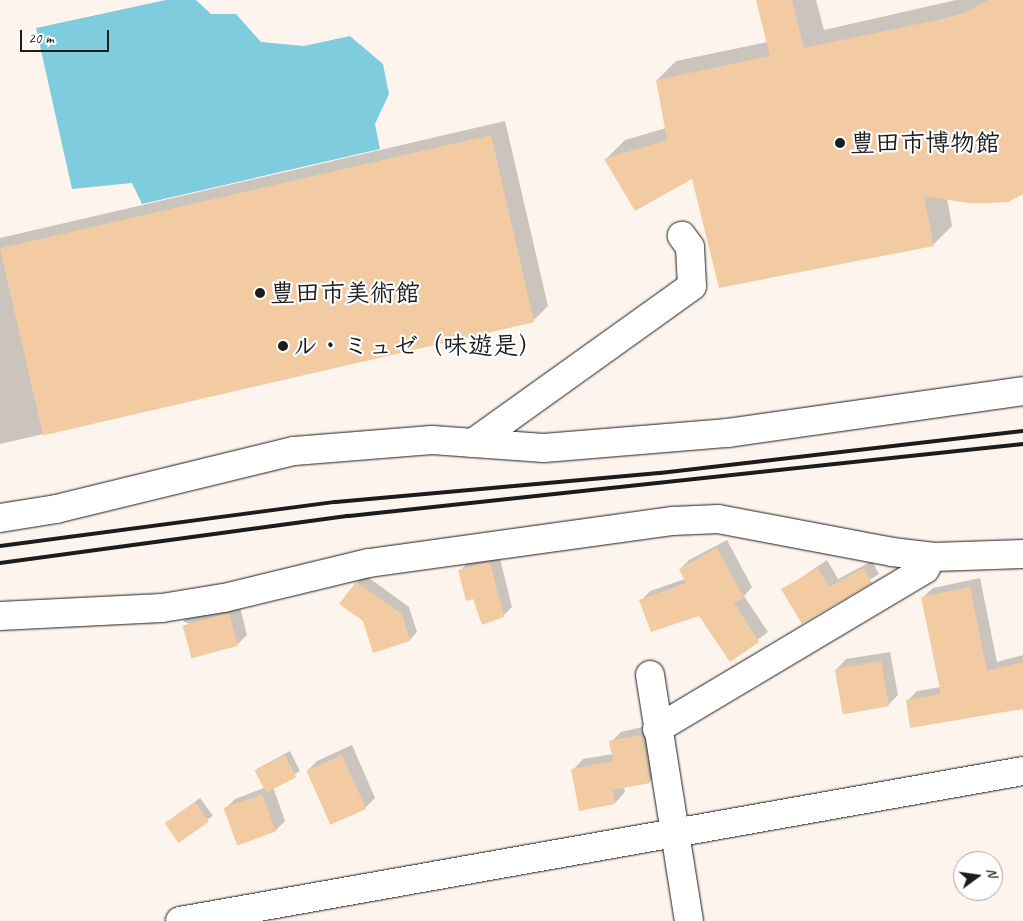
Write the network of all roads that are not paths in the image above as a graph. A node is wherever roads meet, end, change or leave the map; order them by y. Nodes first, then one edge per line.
1 (682, 236) dead end
2 (1023, 391) edge
3 (473, 443) junction
4 (0, 518) edge
5 (1023, 554) edge
6 (932, 557) junction
7 (0, 616) edge
8 (650, 676) dead end
9 (657, 729) junction
10 (1023, 771) edge
11 (675, 835) junction
12 (180, 921) edge
13 (688, 921) edge

1 - 3 street
2 - 3 street
3 - 4 street
5 - 6 street
6 - 7 street
6 - 9 street
8 - 9 street
9 - 11 street
10 - 11 street
11 - 12 street
11 - 13 street

